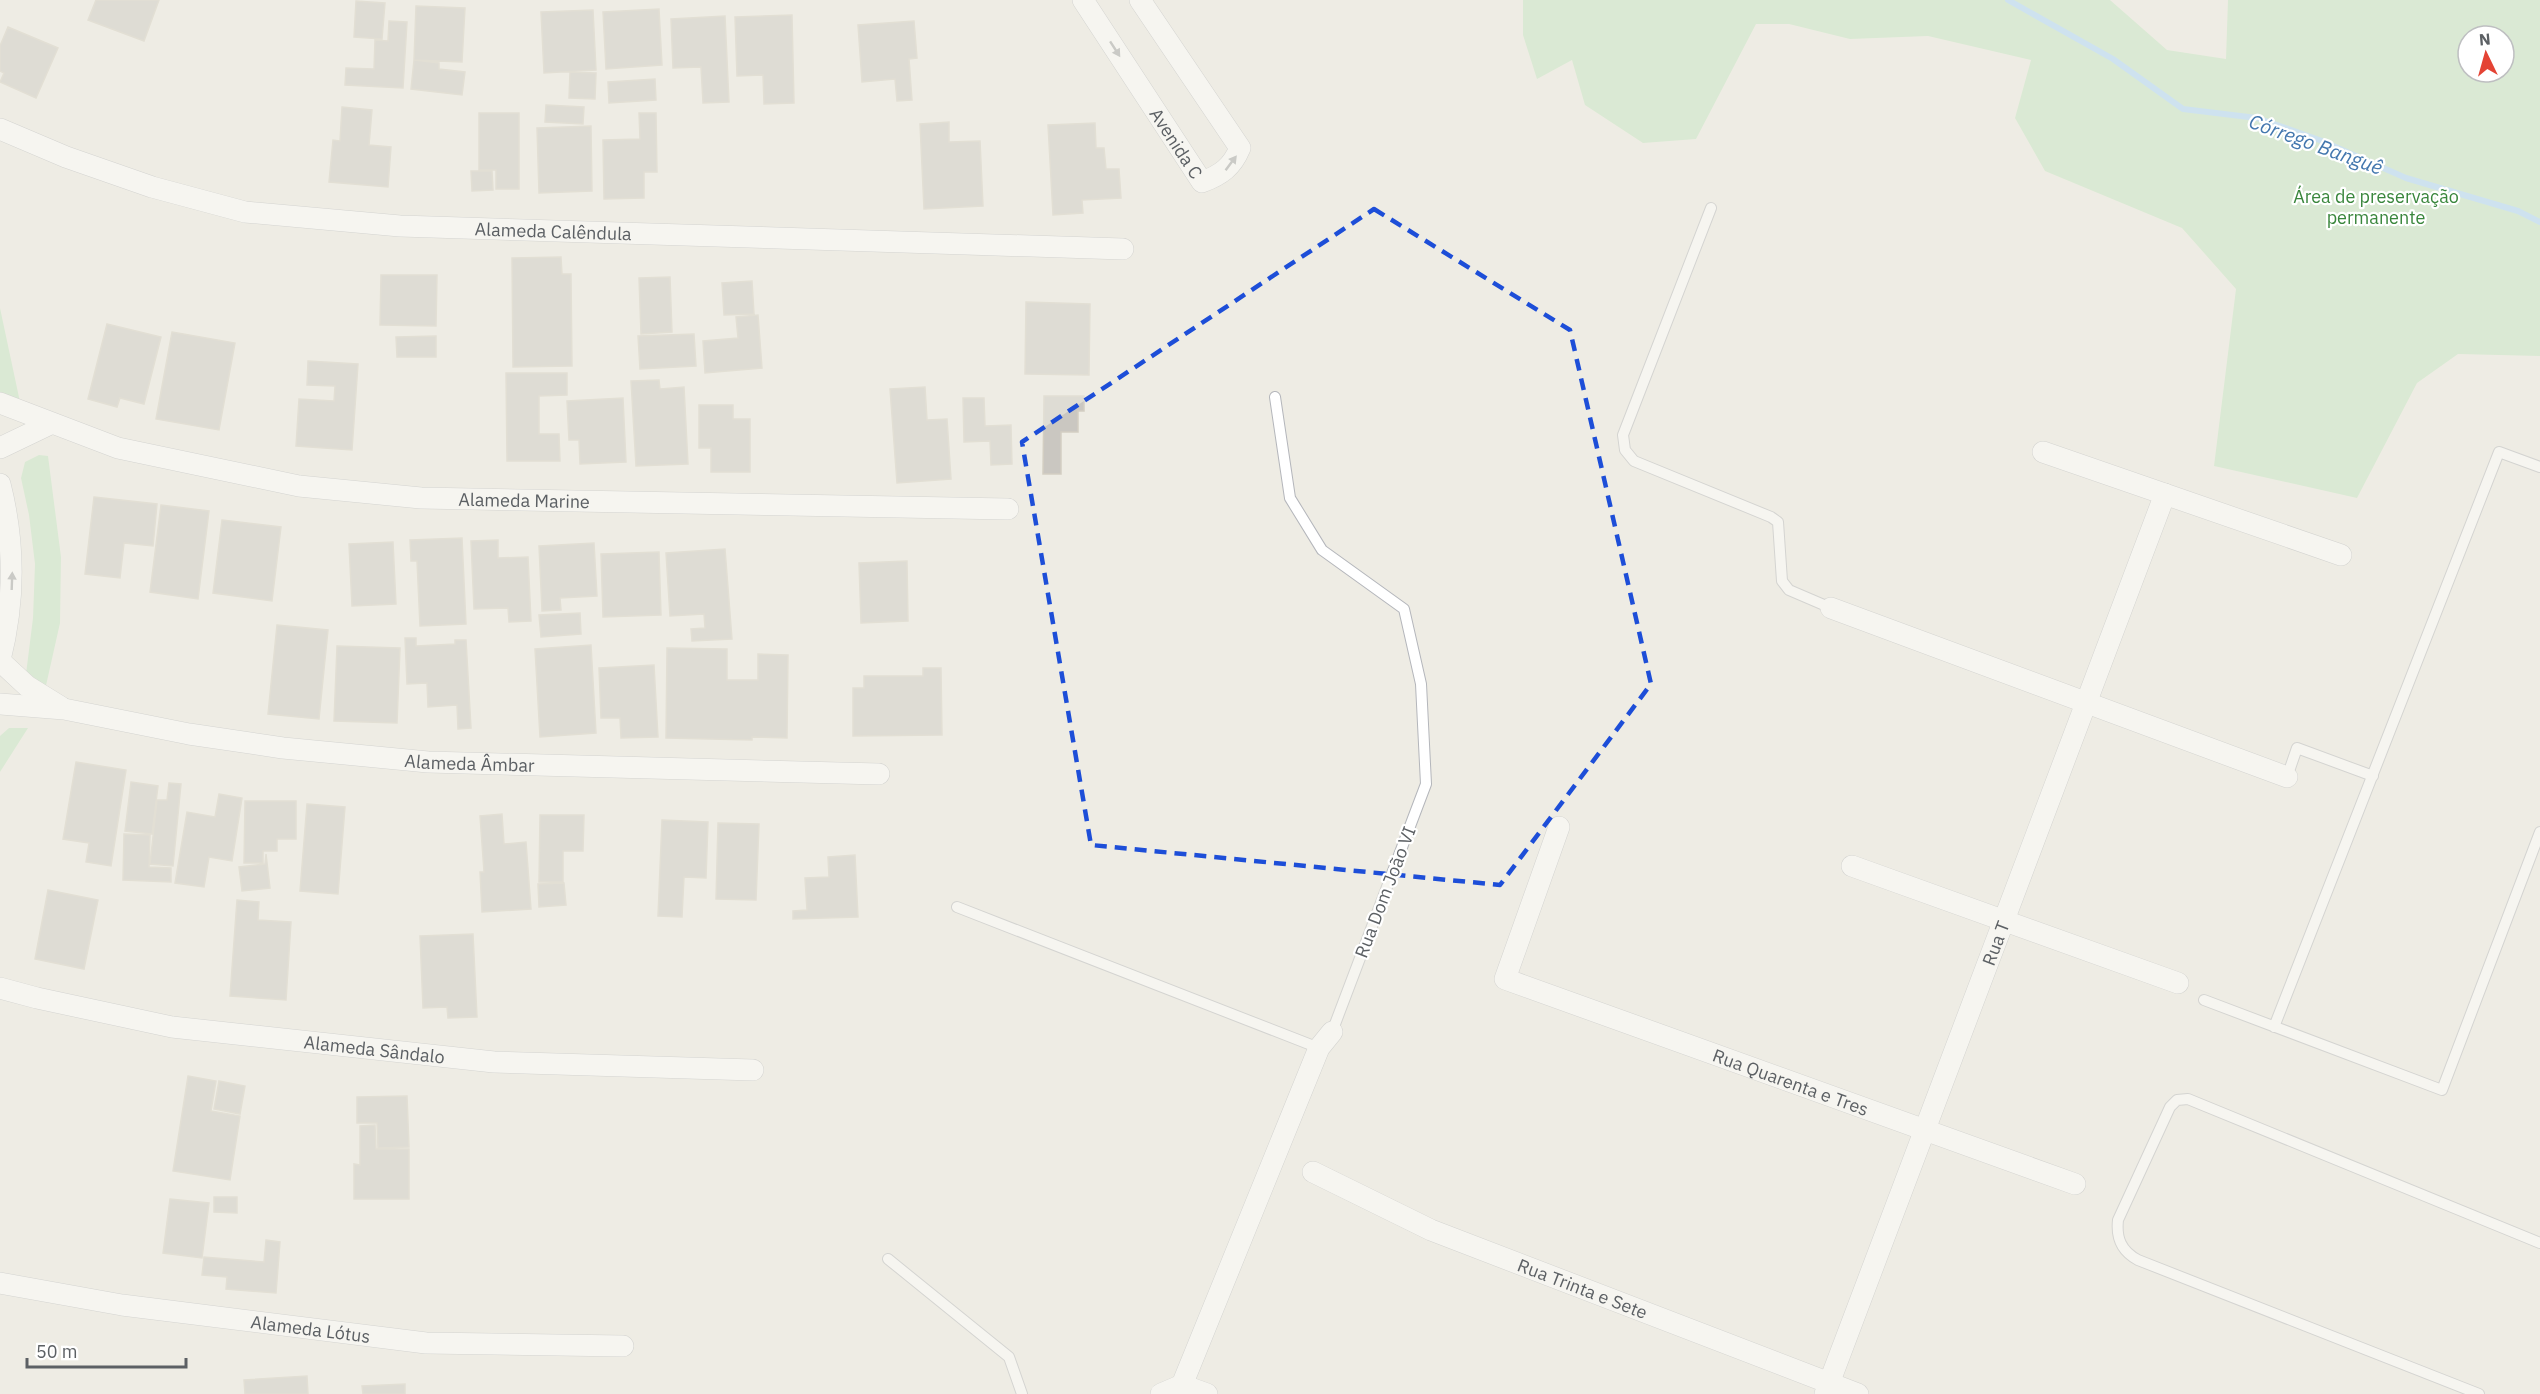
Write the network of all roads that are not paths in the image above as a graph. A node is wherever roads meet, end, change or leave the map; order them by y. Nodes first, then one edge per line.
1 (1083, 0) edge
2 (1140, 0) edge
3 (0, 129) edge
4 (1712, 208) dead end
5 (1123, 249) dead end
6 (1275, 397) dead end
7 (0, 403) edge
8 (50, 424) junction
9 (0, 448) edge
10 (2043, 452) dead end
11 (2540, 467) edge
12 (0, 484) edge
13 (2165, 494) junction
14 (1008, 509) dead end
15 (2340, 555) dead end
16 (1832, 608) joint
17 (0, 660) edge
18 (2086, 701) junction
19 (0, 704) edge
20 (64, 709) junction
21 (879, 774) dead end
22 (2373, 776) junction
23 (2287, 777) joint
24 (1559, 827) dead end
25 (2540, 832) edge
26 (1852, 866) dead end
27 (957, 906) dead end
28 (2004, 921) junction
29 (2178, 983) dead end
30 (0, 988) edge
31 (2204, 1000) dead end
32 (2274, 1027) junction
33 (1325, 1040) junction
34 (753, 1070) dead end
35 (1924, 1130) junction
36 (1313, 1172) dead end
37 (2075, 1184) dead end
38 (2540, 1243) edge
39 (888, 1259) dead end
40 (0, 1283) edge
41 (623, 1347) dead end
42 (1182, 1385) junction
43 (1827, 1389) edge
44 (1022, 1394) edge
45 (1161, 1394) edge
46 (1207, 1394) edge
47 (1858, 1394) edge
48 (2479, 1394) edge

1 -> 2 street, Avenida C
3 - 5 street, Alameda Calêndula
4 - 16 lane
6 - 33 lane, Rua Dom João VI
7 - 8 street, Alameda Marine
8 - 9 street
8 - 14 street, Alameda Marine
10 - 13 street
11 - 22 lane
17 -> 12 street
13 - 15 street
13 - 18 street, Rua T
16 - 18 street
17 - 20 street, Alameda Âmbar
18 - 23 street
18 - 28 street, Rua T
19 - 20 street, Alameda Âmbar
20 - 21 street, Alameda Âmbar
22 - 23 lane
22 - 32 lane
24 - 35 street, Rua Quarenta e Tres
25 - 32 lane
26 - 28 street
27 - 33 lane
28 - 29 street
28 - 35 street, Rua T
30 - 34 street, Alameda Sândalo
31 - 32 lane
33 - 42 street, Rua Dom João VI
35 - 37 street, Rua Quarenta e Tres
35 - 43 street, Rua T
36 - 43 street, Rua Trinta e Sete
38 - 48 lane
39 - 44 lane
40 - 41 street, Alameda Lótus
42 - 45 street
42 - 46 street
43 - 47 street, Rua Trinta e Sete

